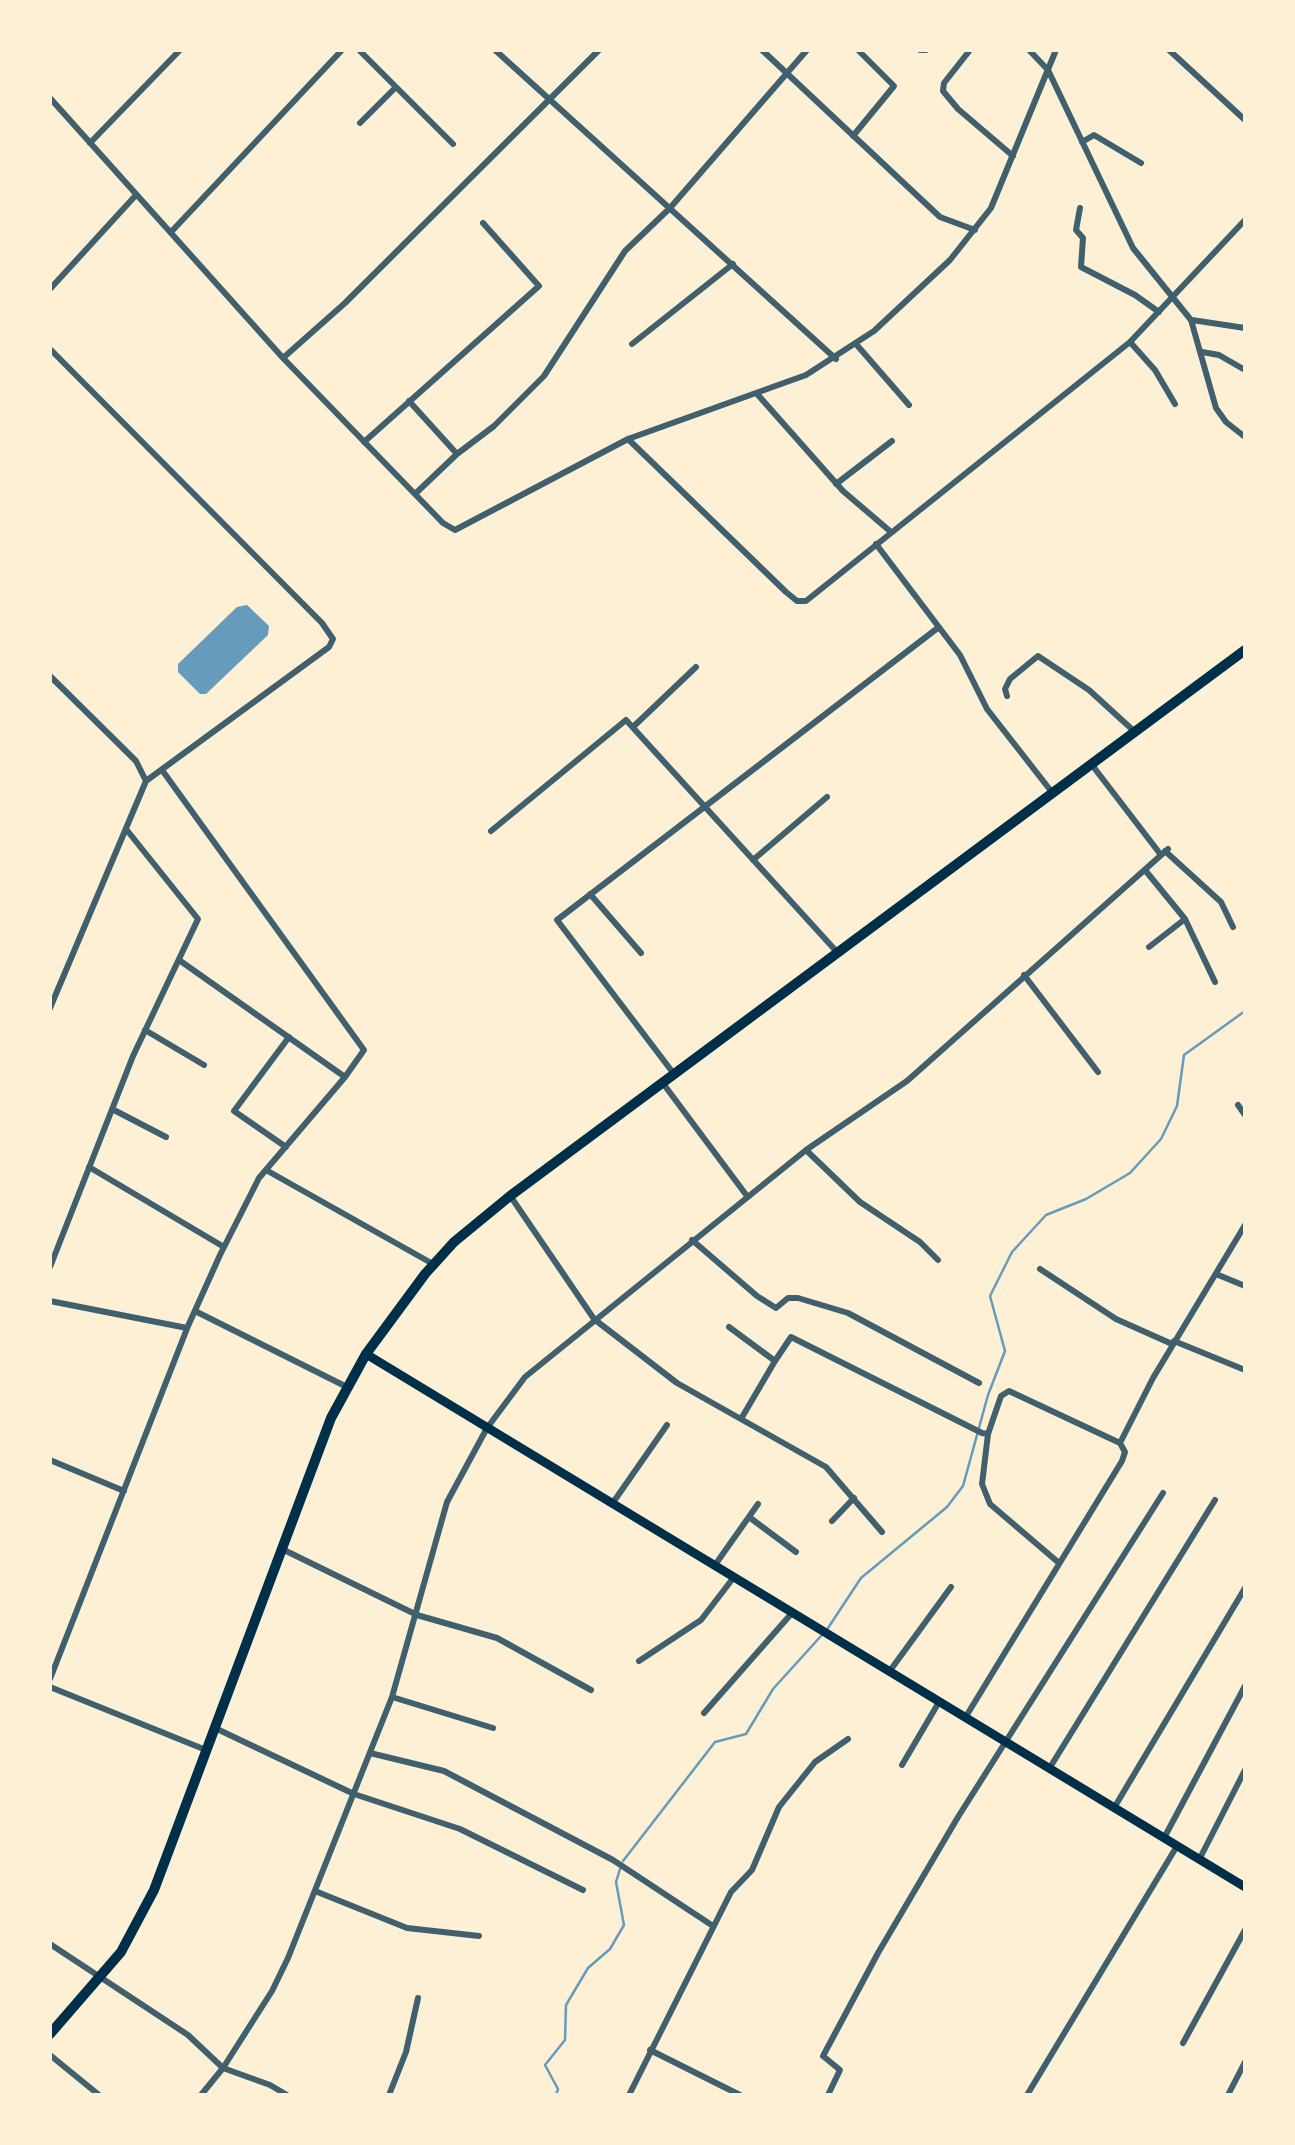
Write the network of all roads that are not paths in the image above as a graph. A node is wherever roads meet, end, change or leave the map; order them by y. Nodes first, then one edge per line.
1 (180, 50) edge
2 (342, 50) edge
3 (359, 50) edge
4 (495, 50) edge
5 (599, 50) edge
6 (762, 50) edge
7 (807, 50) edge
8 (858, 50) edge
9 (970, 50) edge
10 (1029, 50) edge
11 (1056, 50) edge
12 (1170, 50) edge
13 (1048, 70) junction
14 (786, 71) junction
15 (396, 86) junction
16 (50, 98) edge
17 (548, 100) junction
18 (1245, 120) edge
19 (360, 123) dead end
20 (853, 136) junction
21 (1082, 142) junction
22 (90, 143) junction
23 (454, 144) dead end
24 (1012, 156) junction
25 (1141, 163) dead end
26 (136, 195) junction
27 (670, 208) junction
28 (1080, 208) dead end
29 (1245, 220) edge
30 (483, 223) dead end
31 (975, 230) junction
32 (172, 232) junction
33 (733, 264) junction
34 (50, 289) edge
35 (1170, 297) junction
36 (1159, 312) junction
37 (1191, 320) junction
38 (1245, 328) edge
39 (1130, 342) junction
40 (632, 344) dead end
41 (856, 344) junction
42 (50, 349) edge
43 (1202, 352) junction
44 (283, 358) junction
45 (836, 359) junction
46 (1245, 370) edge
47 (758, 395) junction
48 (410, 401) junction
49 (1175, 404) dead end
50 (909, 405) dead end
51 (1245, 437) edge
52 (628, 439) junction
53 (892, 441) dead end
54 (364, 442) junction
55 (457, 454) junction
56 (836, 484) junction
57 (415, 494) junction
58 (891, 532) junction
59 (876, 544) junction
60 (939, 627) junction
61 (1245, 650) edge
62 (696, 667) dead end
63 (50, 676) edge
64 (1007, 696) dead end
65 (634, 727) junction
66 (1135, 732) junction
67 (1090, 764) junction
68 (162, 770) junction
69 (146, 781) junction
70 (1051, 791) junction
71 (827, 797) dead end
72 (704, 806) junction
73 (126, 828) junction
74 (491, 832) dead end
75 (1165, 852) junction
76 (753, 860) junction
77 (1146, 870) junction
78 (590, 894) junction
79 (1185, 919) junction
80 (1232, 928) dead end
81 (1149, 947) dead end
82 (837, 952) junction
83 (640, 953) dead end
84 (178, 960) junction
85 (1024, 975) junction
86 (1215, 982) dead end
87 (50, 1008) edge
88 (145, 1030) junction
89 (289, 1038) junction
90 (204, 1065) dead end
91 (1098, 1072) dead end
92 (674, 1074) junction
93 (345, 1077) junction
94 (662, 1082) junction
95 (1238, 1105) dead end
96 (112, 1110) junction
97 (1245, 1115) edge
98 (166, 1137) dead end
99 (286, 1146) junction
100 (806, 1150) junction
101 (89, 1167) junction
102 (266, 1170) junction
103 (510, 1196) junction
104 (748, 1196) junction
105 (1245, 1225) edge
106 (692, 1240) junction
107 (224, 1248) junction
108 (938, 1260) dead end
109 (434, 1264) junction
110 (50, 1267) edge
111 (1040, 1270) dead end
112 (1216, 1274) junction
113 (1245, 1286) edge
114 (50, 1300) edge
115 (195, 1311) junction
116 (594, 1319) junction
117 (729, 1327) dead end
118 (187, 1328) junction
119 (1173, 1343) junction
120 (366, 1354) junction
121 (776, 1361) junction
122 (1245, 1370) edge
123 (980, 1383) dead end
124 (347, 1387) junction
125 (741, 1419) junction
126 (668, 1425) dead end
127 (487, 1428) junction
128 (985, 1434) junction
129 (1120, 1443) junction
130 (50, 1460) edge
131 (124, 1491) junction
132 (1163, 1493) dead end
133 (854, 1498) junction
134 (1215, 1500) dead end
135 (612, 1504) junction
136 (758, 1504) dead end
137 (749, 1517) junction
138 (832, 1521) dead end
139 (882, 1532) dead end
140 (282, 1550) junction
141 (796, 1552) dead end
142 (1060, 1563) junction
143 (715, 1566) junction
144 (734, 1577) junction
145 (951, 1587) dead end
146 (1245, 1588) edge
147 (792, 1613) junction
148 (417, 1615) junction
149 (54, 1661) edge
150 (638, 1661) dead end
151 (889, 1672) junction
152 (50, 1683) edge
153 (1245, 1686) edge
154 (591, 1690) dead end
155 (392, 1696) junction
156 (939, 1702) junction
157 (704, 1713) dead end
158 (965, 1718) junction
159 (493, 1728) dead end
160 (217, 1729) junction
161 (848, 1739) dead end
162 (1005, 1742) junction
163 (209, 1751) junction
164 (370, 1753) junction
165 (902, 1765) dead end
166 (1049, 1768) junction
167 (1245, 1770) edge
168 (354, 1794) junction
169 (1114, 1808) junction
170 (1164, 1838) junction
171 (1177, 1846) junction
172 (1199, 1860) junction
173 (1245, 1887) edge
174 (583, 1890) dead end
175 (315, 1891) junction
176 (713, 1926) junction
177 (1245, 1930) edge
178 (479, 1936) dead end
179 (50, 1944) edge
180 (100, 1977) junction
181 (418, 1998) dead end
182 (50, 2034) edge
183 (1182, 2042) dead end
184 (650, 2050) junction
185 (50, 2055) edge
186 (1245, 2062) edge
187 (223, 2068) junction
188 (99, 2095) edge
189 (201, 2095) edge
190 (287, 2095) edge
191 (389, 2095) edge
192 (630, 2095) edge
193 (740, 2095) edge
194 (828, 2095) edge
195 (1026, 2095) edge
196 (1228, 2095) edge

1 - 22 street
2 - 32 street
3 - 15 street
4 - 17 street
5 - 17 street
6 - 14 street
7 - 14 street
8 - 20 street
9 - 24 street
10 - 13 street
11 - 13 street
12 - 18 street
13 - 21 street
13 - 24 street
14 - 20 street
14 - 27 street
15 - 19 street
15 - 23 street
16 - 22 street
17 - 27 street
17 - 44 street
20 - 31 street
21 - 25 street
21 - 35 street
22 - 26 street
24 - 31 street
26 - 32 street
26 - 34 street
27 - 33 street
27 - 55 street
28 - 36 street
29 - 35 street
30 - 48 street
31 - 41 street
32 - 44 street
33 - 40 street
33 - 45 street
35 - 36 street
35 - 37 street
36 - 39 street
37 - 38 street
37 - 43 street
39 - 49 street
39 - 58 street
41 - 45 street
41 - 50 street
42 - 68 street
43 - 46 street
43 - 51 street
44 - 54 street
45 - 47 street
47 - 52 street
47 - 56 street
48 - 54 street
48 - 55 street
52 - 57 street
52 - 59 street
53 - 56 street
54 - 57 street
55 - 57 street
56 - 58 street
58 - 59 street
59 - 60 street
60 - 70 street
60 - 72 street
61 - 66 highway
62 - 65 street
63 - 69 street
64 - 66 street
65 - 72 street
65 - 74 street
66 - 67 highway
67 - 70 highway
67 - 75 street
68 - 69 street
68 - 93 street
69 - 73 street
70 - 82 highway
71 - 76 street
72 - 76 street
72 - 78 street
73 - 84 street
73 - 87 street
75 - 77 street
75 - 80 street
76 - 82 street
77 - 79 street
77 - 85 street
78 - 83 street
78 - 92 street
79 - 81 street
79 - 86 street
82 - 92 highway
84 - 88 street
84 - 89 street
85 - 91 street
85 - 100 street
88 - 90 street
88 - 96 street
89 - 93 street
89 - 99 street
92 - 94 highway
93 - 99 street
94 - 103 highway
94 - 104 street
95 - 97 street
96 - 98 street
96 - 101 street
99 - 102 street
100 - 104 street
100 - 108 street
101 - 107 street
101 - 110 street
102 - 107 street
102 - 109 street
103 - 109 highway
103 - 116 street
104 - 106 street
105 - 112 street
106 - 116 street
106 - 123 street
107 - 115 street
109 - 120 highway
111 - 119 street
112 - 113 street
112 - 119 street
114 - 118 street
115 - 118 street
115 - 124 street
116 - 125 street
116 - 127 street
117 - 121 street
118 - 131 street
119 - 122 street
119 - 129 street
120 - 124 highway
120 - 127 main road
121 - 125 street
121 - 128 street
124 - 140 highway
125 - 133 street
126 - 135 street
127 - 135 main road
127 - 148 street
128 - 129 street
128 - 142 street
129 - 142 street
130 - 131 street
131 - 149 street
132 - 162 street
133 - 138 street
133 - 139 street
134 - 166 street
135 - 143 main road
136 - 137 street
137 - 141 street
137 - 143 street
140 - 148 street
140 - 160 highway
142 - 158 street
143 - 144 main road
144 - 147 main road
144 - 150 street
145 - 151 street
146 - 169 street
147 - 151 main road
147 - 157 street
148 - 154 street
148 - 155 street
149 - 152 street
151 - 156 main road
152 - 163 street
153 - 170 street
155 - 159 street
155 - 164 street
156 - 158 main road
156 - 165 street
158 - 162 main road
160 - 163 highway
160 - 168 street
161 - 176 street
162 - 166 main road
162 - 194 street
163 - 180 highway
164 - 168 street
164 - 176 street
166 - 169 main road
167 - 172 street
168 - 174 street
168 - 175 street
169 - 170 main road
170 - 171 main road
171 - 172 main road
171 - 195 street
172 - 173 main road
175 - 178 street
175 - 187 street
176 - 184 street
177 - 183 street
179 - 180 street
180 - 182 highway
180 - 187 street
181 - 191 street
184 - 192 street
184 - 193 street
185 - 188 street
186 - 196 street
187 - 189 street
187 - 190 street

